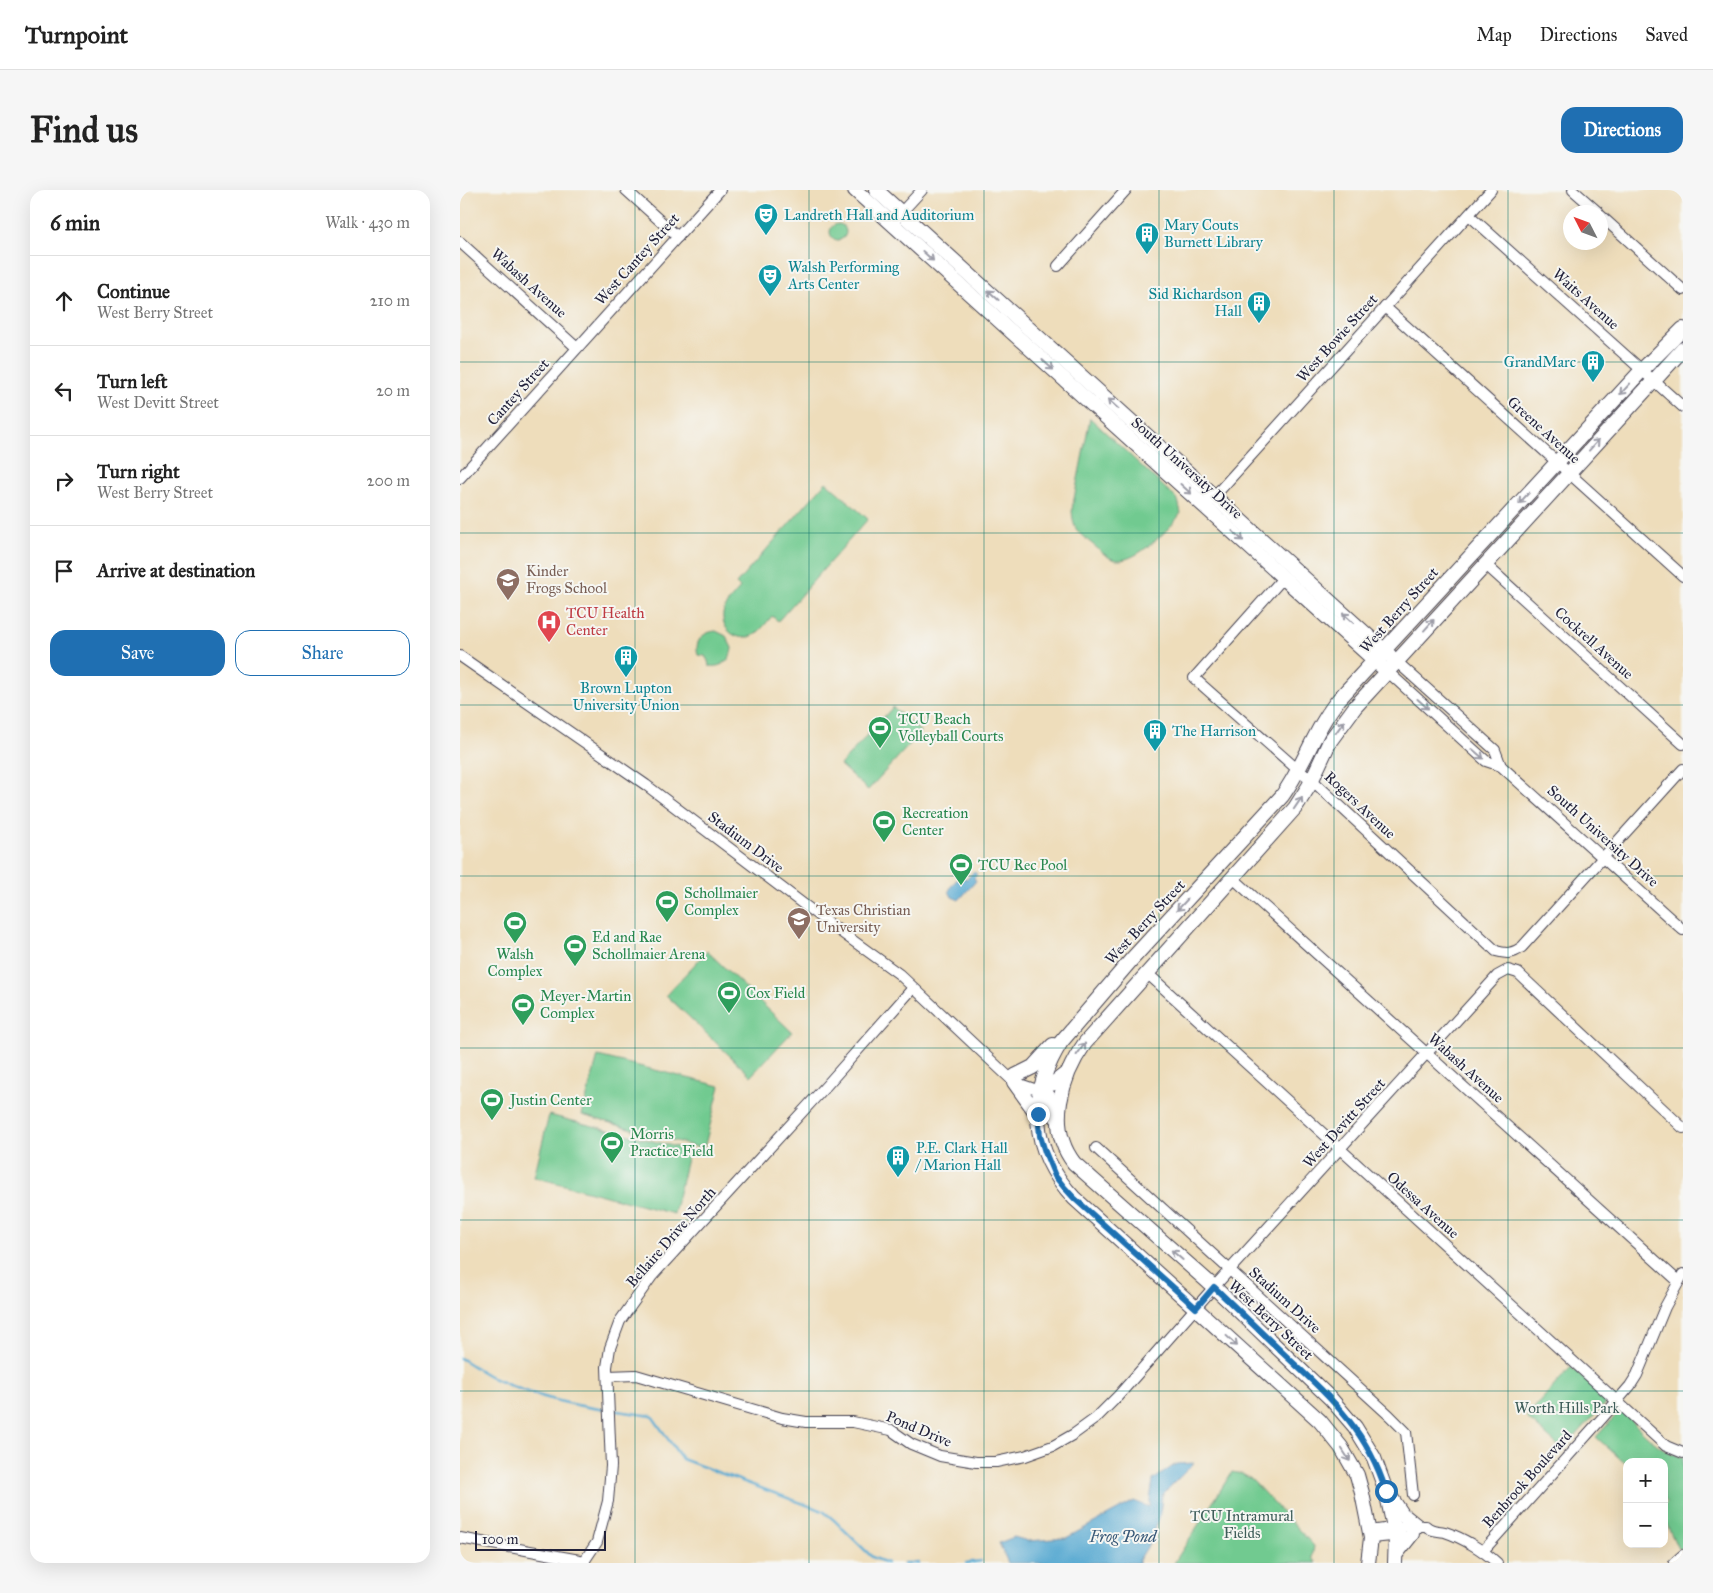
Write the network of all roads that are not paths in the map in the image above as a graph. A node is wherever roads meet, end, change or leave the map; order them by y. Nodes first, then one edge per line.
1 (626, 190) edge
2 (720, 190) edge
3 (855, 190) edge
4 (876, 190) edge
5 (922, 190) edge
6 (1126, 190) edge
7 (1491, 190) edge
8 (1573, 190) edge
9 (1589, 205) edge
10 (901, 212) junction
11 (1469, 214) junction
12 (1608, 222) edge
13 (892, 223) junction
14 (678, 237) junction
15 (460, 242) edge
16 (1058, 266) dead end
17 (1683, 290) edge
18 (1386, 307) junction
19 (1683, 329) edge
20 (578, 348) junction
21 (1683, 349) edge
22 (1642, 370) junction
23 (1653, 380) junction
24 (1683, 407) edge
25 (1557, 463) junction
26 (1569, 472) junction
27 (460, 478) edge
28 (1210, 501) junction
29 (1506, 517) junction
30 (1485, 564) junction
31 (1683, 576) edge
32 (1284, 578) junction
33 (460, 656) edge
34 (1380, 656) junction
35 (1392, 666) junction
36 (1329, 713) junction
37 (1683, 744) edge
38 (1683, 769) edge
39 (1298, 770) junction
40 (1312, 780) junction
41 (1273, 806) junction
42 (1603, 857) junction
43 (1215, 870) junction
44 (1233, 878) junction
45 (1683, 930) edge
46 (1183, 933) junction
47 (1147, 973) junction
48 (913, 988) junction
49 (1085, 1013) junction
50 (1427, 1054) junction
51 (1068, 1072) junction
52 (1015, 1079) junction
53 (1042, 1087) junction
54 (1038, 1114) junction
55 (1059, 1127) junction
56 (1683, 1128) edge
57 (1096, 1148) dead end
58 (1340, 1149) junction
59 (1230, 1271) junction
60 (1680, 1278) edge
61 (1214, 1287) junction
62 (1196, 1308) junction
63 (608, 1376) junction
64 (1617, 1402) junction
65 (1683, 1453) edge
66 (1386, 1491) junction
67 (1413, 1495) dead end
68 (1420, 1530) junction
69 (1395, 1532) junction
70 (1370, 1534) junction
71 (460, 1538) edge
72 (1483, 1551) junction
73 (1683, 1555) edge
74 (1395, 1559) edge
75 (584, 1562) edge
76 (1368, 1563) edge
77 (1497, 1563) edge
78 (1674, 1563) edge

1 - 14 street
2 - 14 street, West Cantey Street
3 - 13 main road, South University Drive
4 - 10 main road, South University Drive
5 - 10 street
6 - 16 street
7 - 11 street, West Bowie Street
8 - 9 street
10 - 13 street
28 -> 10 main road, South University Drive
11 - 18 street, West Bowie Street
11 - 22 street, Waits Avenue
12 - 17 street
13 -> 28 main road, South University Drive
14 - 20 street, West Cantey Street
15 - 20 street, Wabash Avenue
18 - 25 street, Greene Avenue
18 - 28 street, West Bowie Street
19 - 22 main road, West Berry Street
20 - 27 street, Cantey Street
21 - 23 main road, West Berry Street
22 - 23 street, Waits Avenue
22 -> 25 main road, West Berry Street
23 - 24 street, Waits Avenue
26 -> 23 main road, West Berry Street
25 - 26 street, Greene Avenue
25 -> 29 main road, West Berry Street
26 - 30 main road, West Berry Street
26 - 31 street, Greene Avenue
28 -> 32 main road, South University Drive
34 -> 28 main road, South University Drive
29 - 30 main road
29 - 34 main road, West Berry Street
35 -> 30 main road, West Berry Street
30 - 37 street, Cockrell Avenue
32 - 34 main road, South University Drive
32 - 39 street, Rogers Avenue
33 - 48 street, Stadium Drive
34 - 35 main road, South University Drive
34 - 36 main road, West Berry Street
40 -> 35 main road, West Berry Street
35 - 42 street, South University Drive
36 - 39 main road, West Berry Street
36 - 40 main road
38 - 42 street
39 - 40 street, Rogers Avenue
39 - 41 main road, West Berry Street
40 - 42 street, Rogers Avenue
44 -> 40 main road, West Berry Street
41 - 43 main road, West Berry Street
41 - 44 main road
42 - 45 street, South University Drive
43 - 46 main road
43 -> 49 main road, West Berry Street
44 - 46 main road, West Berry Street
44 - 50 street, Wabash Avenue
46 - 47 main road, West Berry Street
51 -> 47 main road, West Berry Street
47 - 58 street, Odessa Avenue
48 - 52 street, Stadium Drive
48 - 63 street, Bellaire Drive North
49 - 52 main road
49 - 53 main road, West Berry Street
50 - 56 street, West Devitt Street
50 - 58 street, West Devitt Street
50 - 60 street, Wabash Avenue
51 - 53 main road
51 - 55 main road, West Berry Street
52 - 53 street, Stadium Drive
52 - 54 main road
53 - 54 main road, West Berry Street
53 - 55 main road
54 - 62 main road, West Berry Street
61 -> 55 main road, West Berry Street
57 - 59 street, Stadium Drive
58 - 59 street, West Devitt Street
58 - 64 street, Odessa Avenue
59 - 61 street, West Devitt Street
59 - 67 street, Stadium Drive
60 - 64 street, Benbrook Boulevard
61 - 62 street, West Devitt Street
61 - 66 main road, West Berry Street
62 - 63 street, Pond Drive
62 -> 70 main road, West Berry Street
63 - 75 street, Bellaire Drive North
64 - 65 street, Odessa Avenue
64 - 72 street, Benbrook Boulevard
66 - 68 main road
66 - 69 main road, West Berry Street
68 - 69 street
68 - 72 street
68 - 74 main road
69 - 70 street
69 - 74 main road, West Berry Street
70 - 76 main road, West Berry Street
71 - 75 street
72 - 77 street
73 - 78 street

